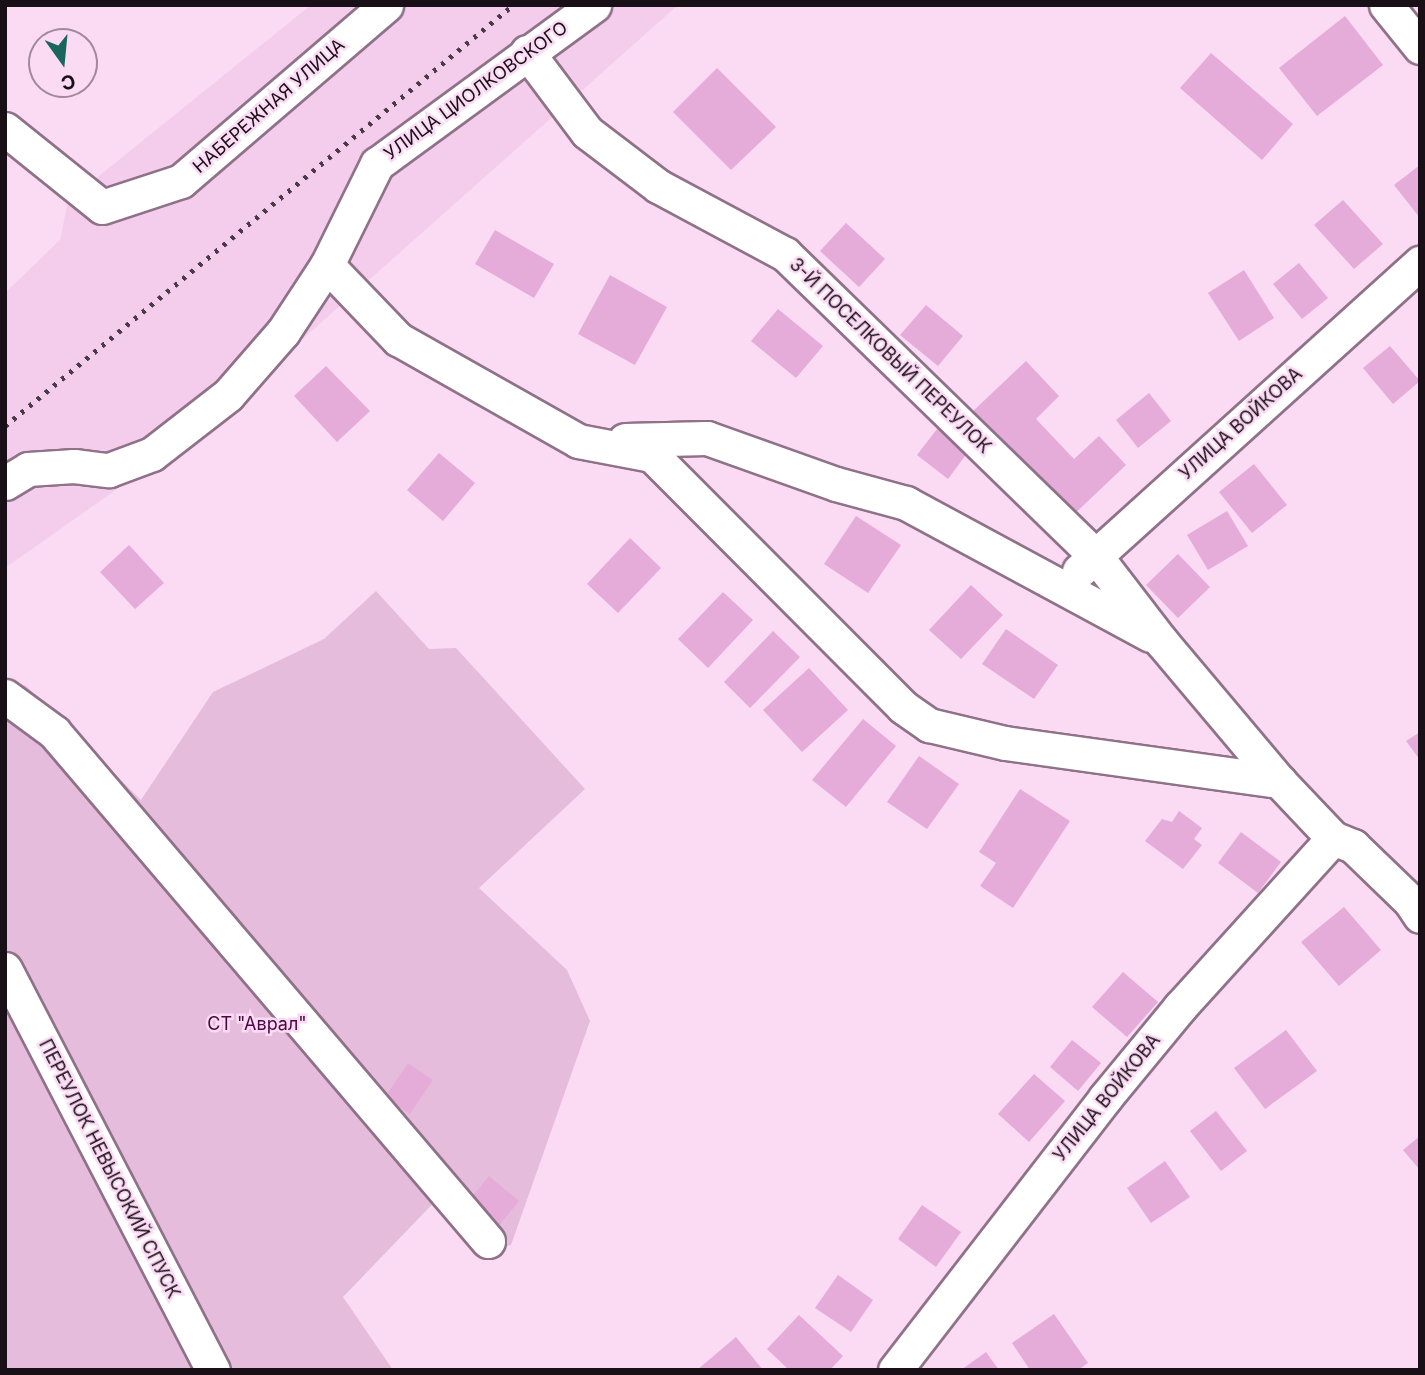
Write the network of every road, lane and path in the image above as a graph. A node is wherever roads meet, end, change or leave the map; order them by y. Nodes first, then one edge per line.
1 (386, 5) edge
2 (594, 5) edge
3 (1386, 5) edge
4 (1420, 47) edge
5 (527, 52) junction
6 (5, 129) edge
7 (1420, 263) edge
8 (327, 265) junction
9 (578, 441) junction
10 (5, 483) edge
11 (1094, 554) junction
12 (1063, 587) junction
13 (1161, 641) junction
14 (5, 696) edge
15 (1279, 782) junction
16 (1334, 838) junction
17 (1420, 916) edge
18 (5, 969) edge
19 (488, 1241) dead end
20 (214, 1370) edge
21 (895, 1370) edge

1 - 6 street, НАБЕРЕЖНАЯ УЛИЦА
2 - 5 street, УЛИЦА ЦИОЛКОВСКОГО
3 - 4 street
5 - 8 street, УЛИЦА ЦИОЛКОВСКОГО
5 - 11 street, 3-Й ПОСЕЛКОВЫЙ ПЕРЕУЛОК
7 - 11 street, УЛИЦА ВОЙКОВА
8 - 9 street
8 - 10 street, УЛИЦА ЦИОЛКОВСКОГО
9 - 12 street, 3-Й ПОСЕЛКОВЫЙ ПЕРЕУЛОК
9 - 15 street
11 - 12 street, УЛИЦА ВОЙКОВА
11 - 13 street, 3-Й ПОСЕЛКОВЫЙ ПЕРЕУЛОК
12 - 13 street, 3-Й ПОСЕЛКОВЫЙ ПЕРЕУЛОК
13 - 15 street, 3-Й ПОСЕЛКОВЫЙ ПЕРЕУЛОК
14 - 19 street
15 - 16 street, 3-Й ПОСЕЛКОВЫЙ ПЕРЕУЛОК
16 - 17 street, 3-Й ПОСЕЛКОВЫЙ ПЕРЕУЛОК
16 - 21 street, УЛИЦА ВОЙКОВА
18 - 20 street, ПЕРЕУЛОК НЕВЫСОКИЙ СПУСК

